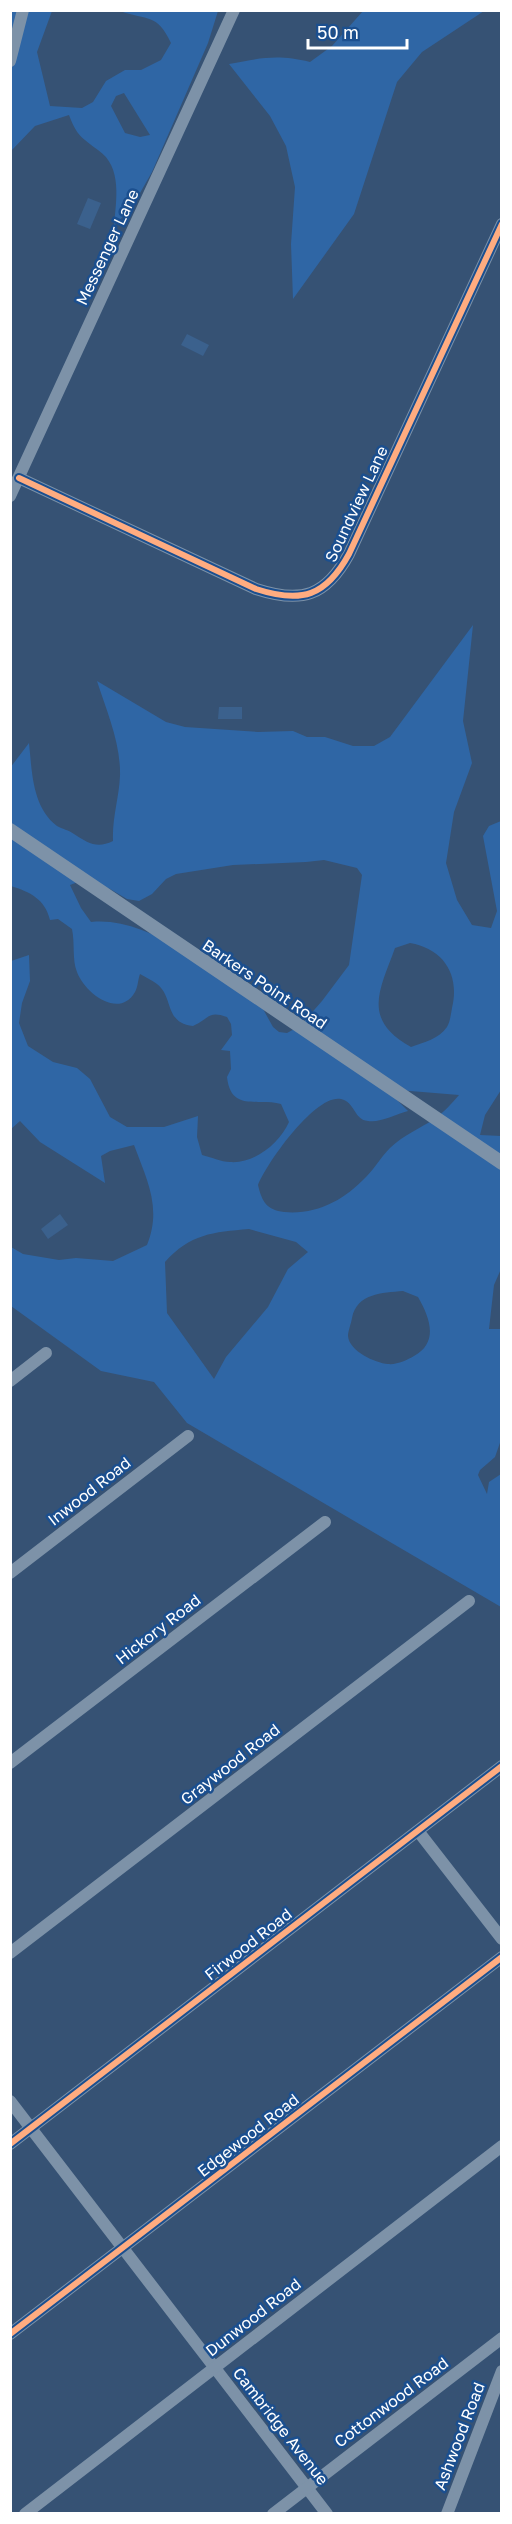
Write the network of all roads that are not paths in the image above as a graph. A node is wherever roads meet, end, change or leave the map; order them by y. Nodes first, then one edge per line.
1 (23, 10) edge
2 (234, 10) edge
3 (10, 61) edge
4 (501, 224) edge
5 (19, 478) junction
6 (10, 496) edge
7 (10, 830) edge
8 (501, 1163) edge
9 (46, 1353) dead end
10 (10, 1381) edge
11 (188, 1436) dead end
12 (325, 1522) dead end
13 (10, 1572) edge
14 (469, 1601) dead end
15 (10, 1763) edge
16 (501, 1766) edge
17 (418, 1831) junction
18 (501, 1939) edge
19 (10, 1953) edge
20 (501, 1957) edge
21 (10, 2101) edge
22 (31, 2128) junction
23 (10, 2144) edge
24 (501, 2146) edge
25 (123, 2248) junction
26 (10, 2334) edge
27 (501, 2338) edge
28 (215, 2367) junction
29 (501, 2371) edge
30 (307, 2487) junction
31 (25, 2514) edge
32 (273, 2514) edge
33 (327, 2514) edge
34 (447, 2514) edge

1 - 3 street
2 - 5 street, Messenger Lane
4 - 5 street, Soundview Lane
5 - 6 street, Messenger Lane
7 - 8 street, Barkers Point Road
9 - 10 street
11 - 13 street, Inwood Road
12 - 15 street, Hickory Road
14 - 19 street, Graywood Road
16 - 17 street, Firwood Road
17 - 18 street
17 - 22 street, Firwood Road
20 - 25 street, Edgewood Road
21 - 22 street, Cambridge Avenue
22 - 23 street, Firwood Road
22 - 25 street, Cambridge Avenue
24 - 28 street, Dunwood Road
25 - 26 street, Edgewood Road
25 - 28 street, Cambridge Avenue
27 - 30 street, Cottonwood Road
28 - 30 street, Cambridge Avenue
28 - 31 street, Dunwood Road
29 - 34 street, Ashwood Road
30 - 32 street, Cottonwood Road
30 - 33 street, Cambridge Avenue

